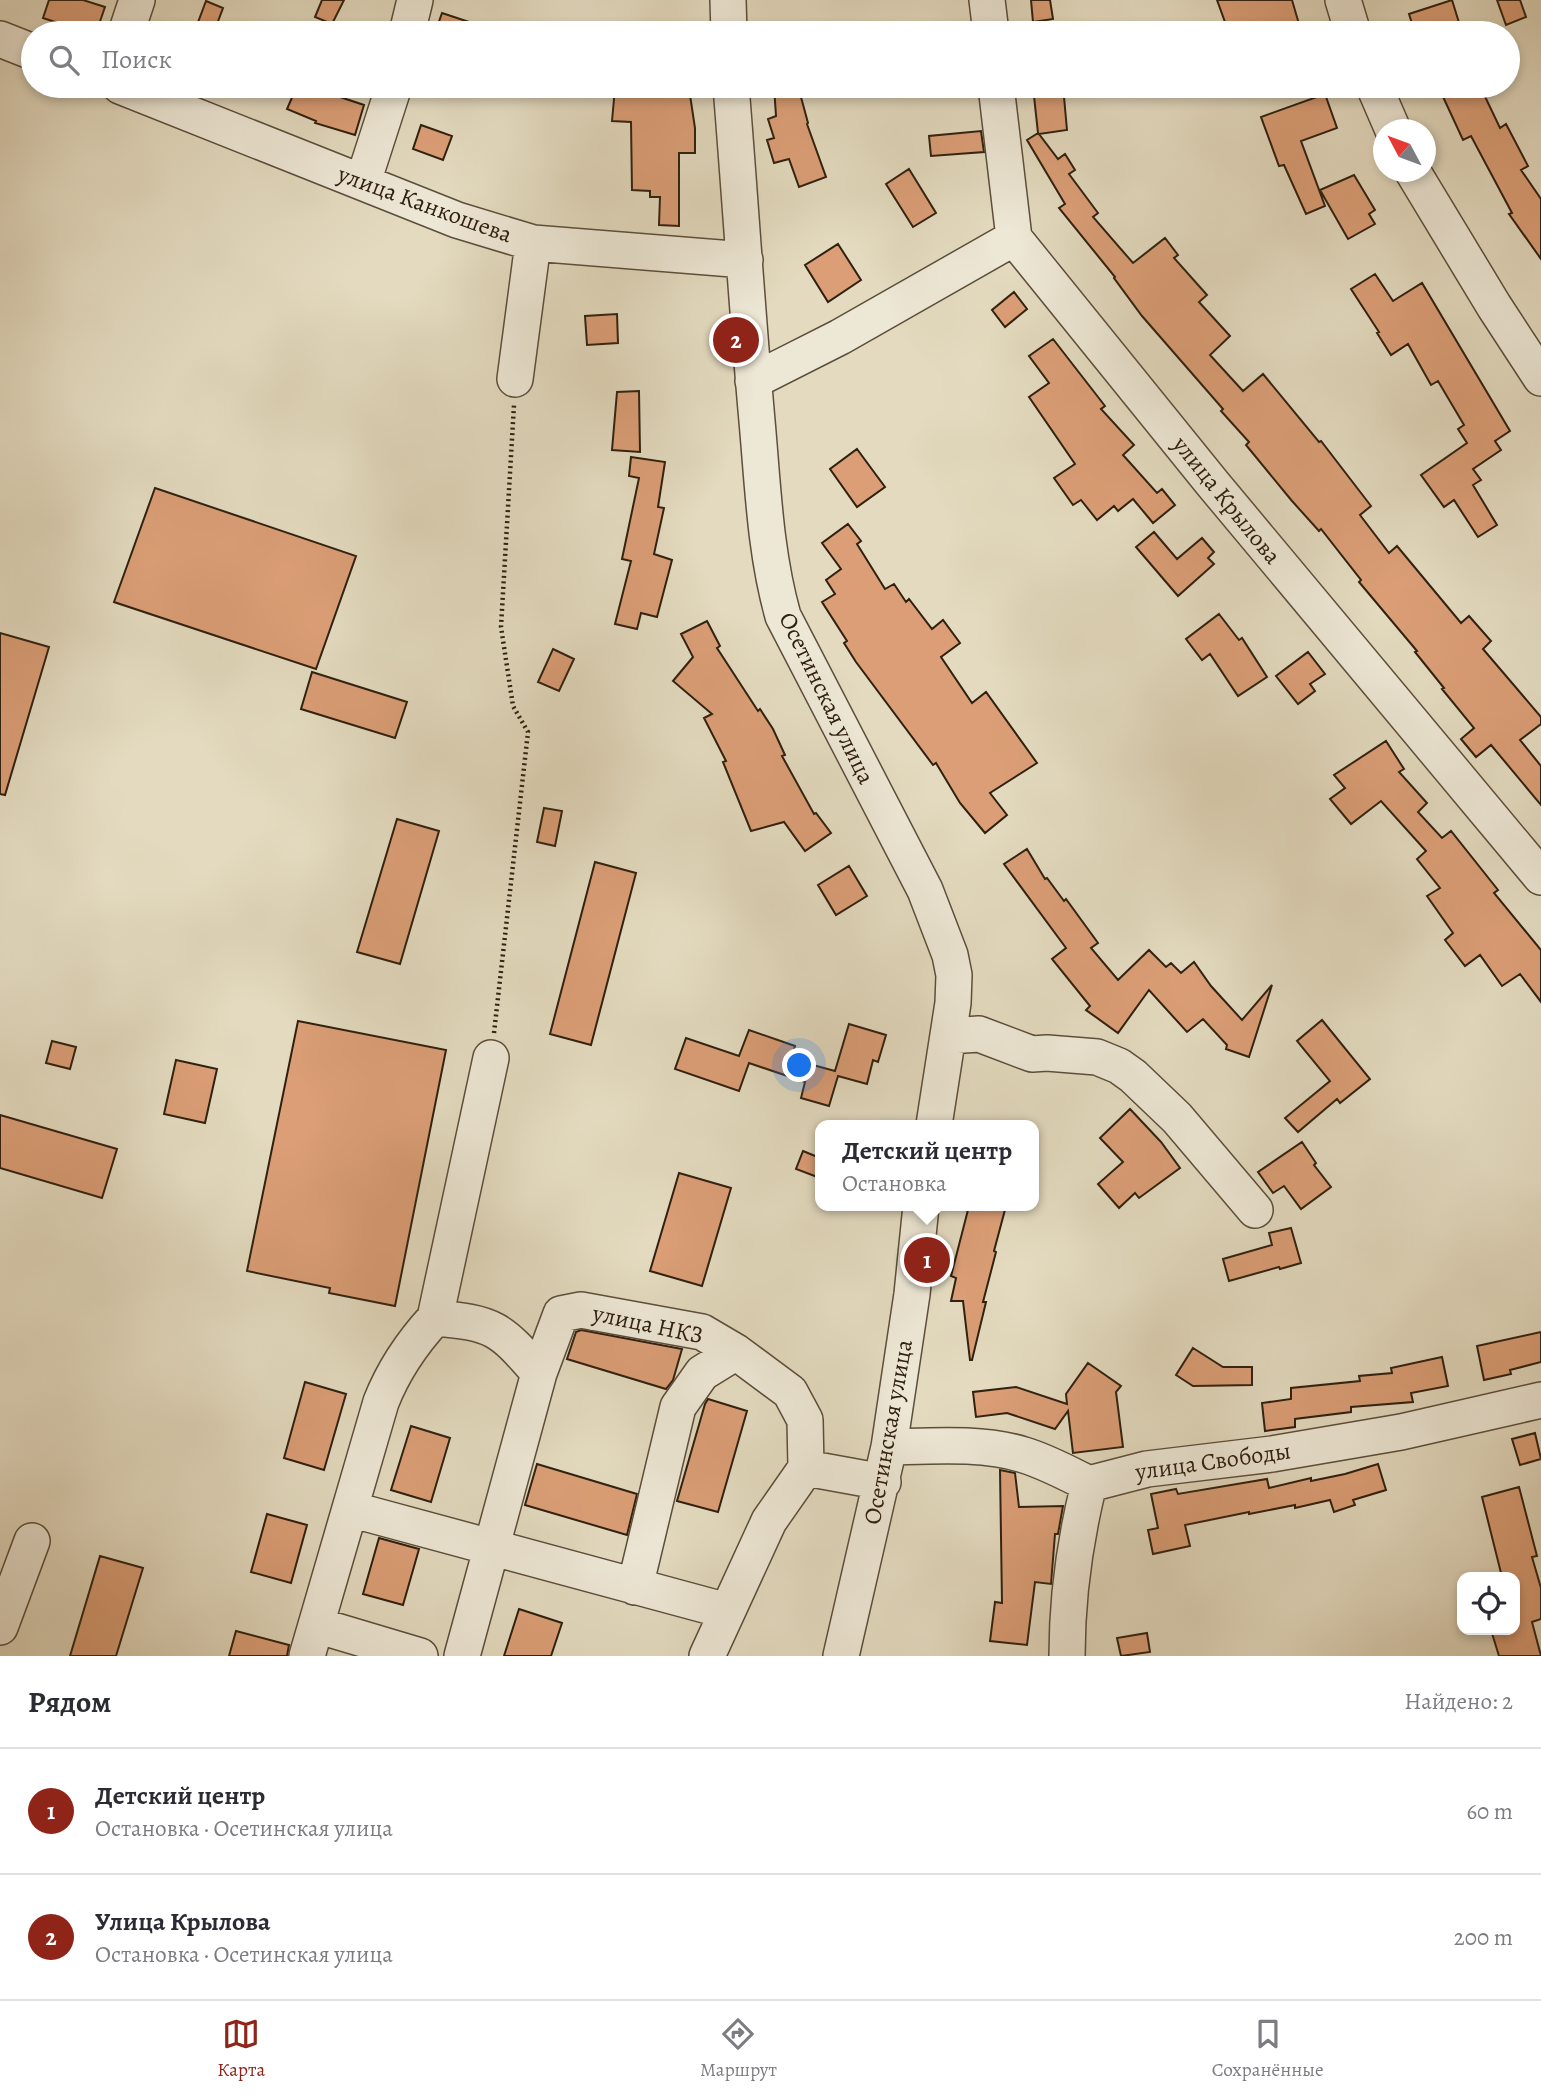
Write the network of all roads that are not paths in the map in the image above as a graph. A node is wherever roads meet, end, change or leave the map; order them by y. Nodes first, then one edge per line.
1 (137, 0) edge
2 (415, 0) edge
3 (728, 0) edge
4 (987, 0) edge
5 (1343, 0) edge
6 (130, 21) edge
7 (410, 21) edge
8 (729, 21) edge
9 (989, 21) edge
10 (1349, 21) edge
11 (0, 39) edge
12 (21, 47) edge
13 (150, 98) edge
14 (390, 98) edge
15 (732, 98) edge
16 (997, 98) edge
17 (1379, 98) edge
18 (1388, 119) edge
19 (363, 182) junction
20 (1419, 182) edge
21 (1014, 238) junction
22 (533, 243) junction
23 (746, 260) junction
24 (1541, 378) edge
25 (515, 379) road end
26 (753, 382) junction
27 (1541, 877) edge
28 (950, 1036) junction
29 (491, 1058) road end
30 (934, 1120) edge
31 (1255, 1210) dead end
32 (920, 1211) edge
33 (435, 1318) junction
34 (736, 1352) junction
35 (539, 1373) junction
36 (1541, 1400) edge
37 (889, 1447) junction
38 (806, 1468) junction
39 (883, 1482) junction
40 (1088, 1483) junction
41 (350, 1509) junction
42 (32, 1541) dead end
43 (491, 1548) junction
44 (635, 1587) junction
45 (727, 1611) junction
46 (0, 1627) edge
47 (311, 1641) edge
48 (420, 1656) edge
49 (462, 1656) edge
50 (707, 1656) edge
51 (841, 1656) edge
52 (1067, 1656) edge

1 - 6 street
2 - 7 street
3 - 8 street
4 - 9 street
5 - 10 street
11 - 12 street
13 - 19 street, улица Канкошева
14 - 19 street
15 - 23 street, Осетинская улица
16 - 21 street
17 - 18 street
19 - 22 street, улица Канкошева
20 - 24 street
21 - 26 street
21 - 27 street, улица Крылова
22 - 23 street, улица Канкошева
22 - 25 street
23 - 26 street, Осетинская улица
26 - 28 street, Осетинская улица
28 - 30 street, Осетинская улица
28 - 31 street
29 - 33 street
32 - 37 street, Осетинская улица
33 - 35 street
33 - 41 street
34 - 35 street, улица НКЗ
34 - 38 street, улица НКЗ
34 - 44 street
35 - 43 street, улица НКЗ
36 - 40 street, улица Свободы
37 - 39 street, Осетинская улица
37 - 40 street
38 - 39 street
38 - 45 street
39 - 51 street, Осетинская улица
40 - 52 street
41 - 43 street
41 - 47 street
42 - 46 street
43 - 44 street
43 - 49 street, улица НКЗ
44 - 45 street
45 - 50 street
47 - 48 street

